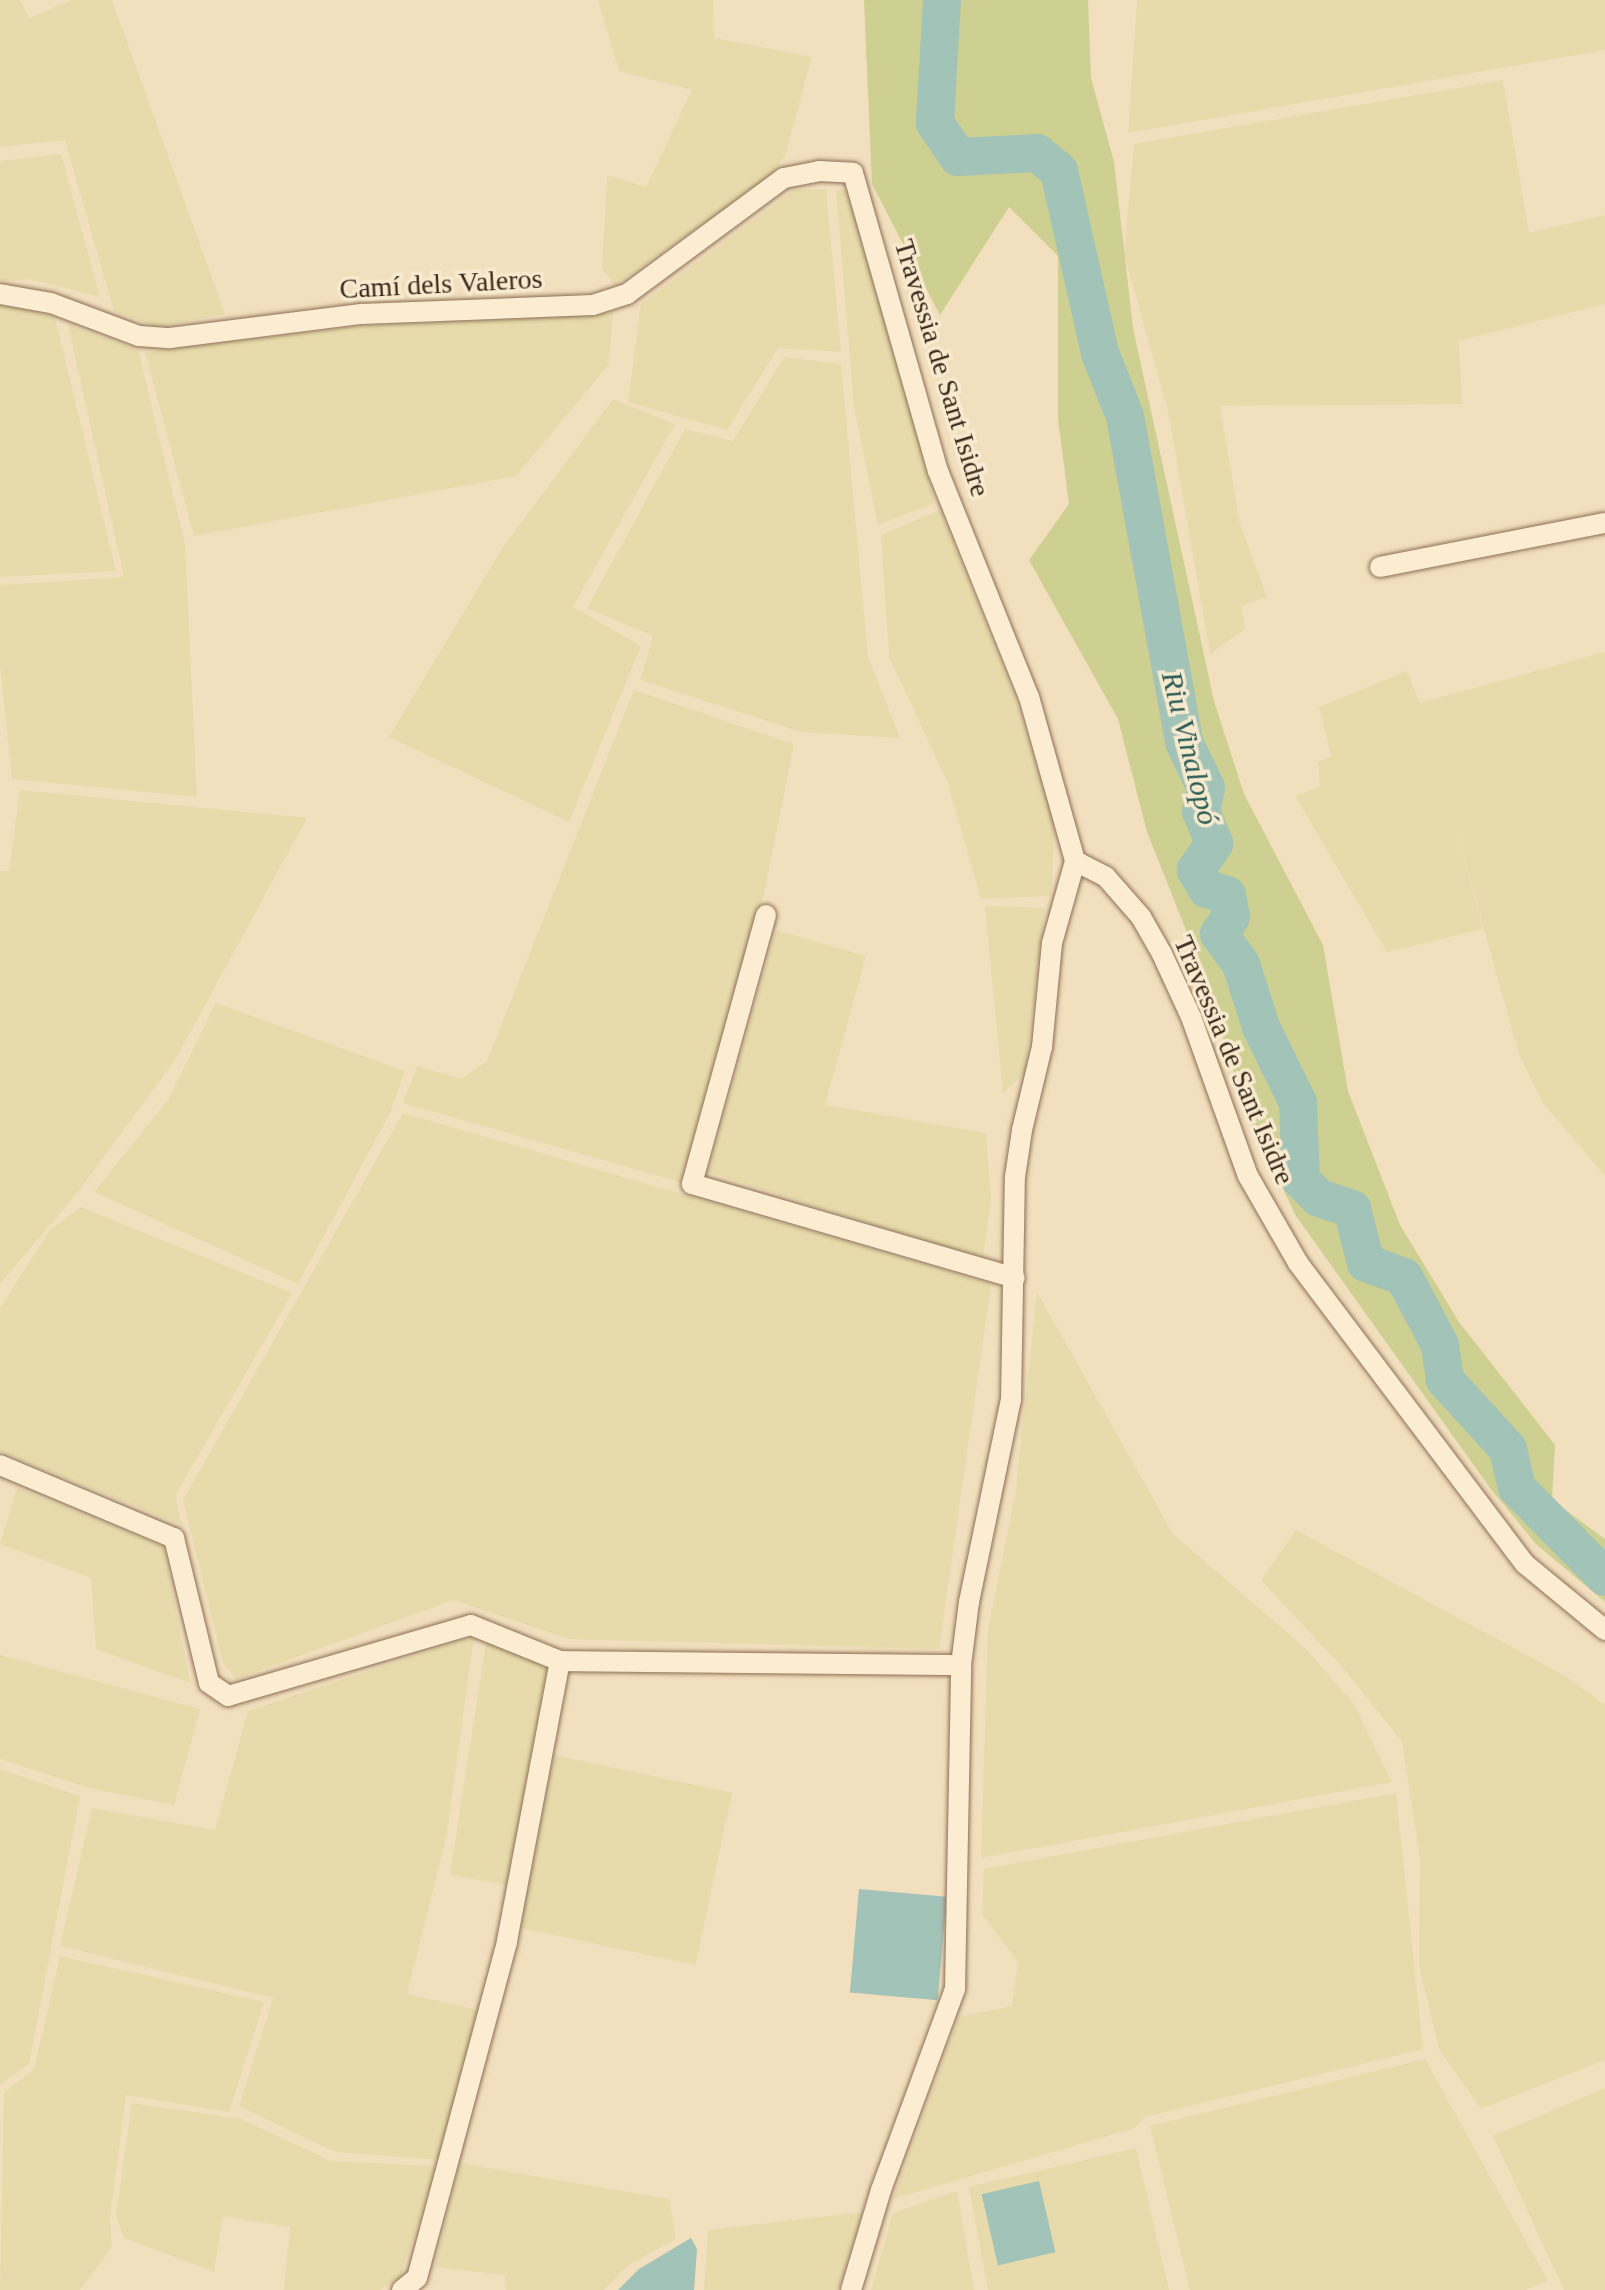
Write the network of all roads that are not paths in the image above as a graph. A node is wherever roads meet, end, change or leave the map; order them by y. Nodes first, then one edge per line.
1 (853, 173) joint
2 (0, 294) edge
3 (1605, 523) edge
4 (1380, 567) dead end
5 (1075, 861) junction
6 (766, 915) dead end
7 (1015, 1278) junction
8 (0, 1465) edge
9 (1605, 1630) edge
10 (560, 1661) junction
11 (961, 1665) junction
12 (402, 2290) edge
13 (851, 2290) edge

1 - 2 street, Camí dels Valeros
1 - 5 street, Travessia de Sant Isidre
3 - 4 street
5 - 7 street
5 - 9 street, Travessia de Sant Isidre
6 - 7 street
7 - 11 street
8 - 10 street
10 - 11 street
10 - 12 street
11 - 13 street

